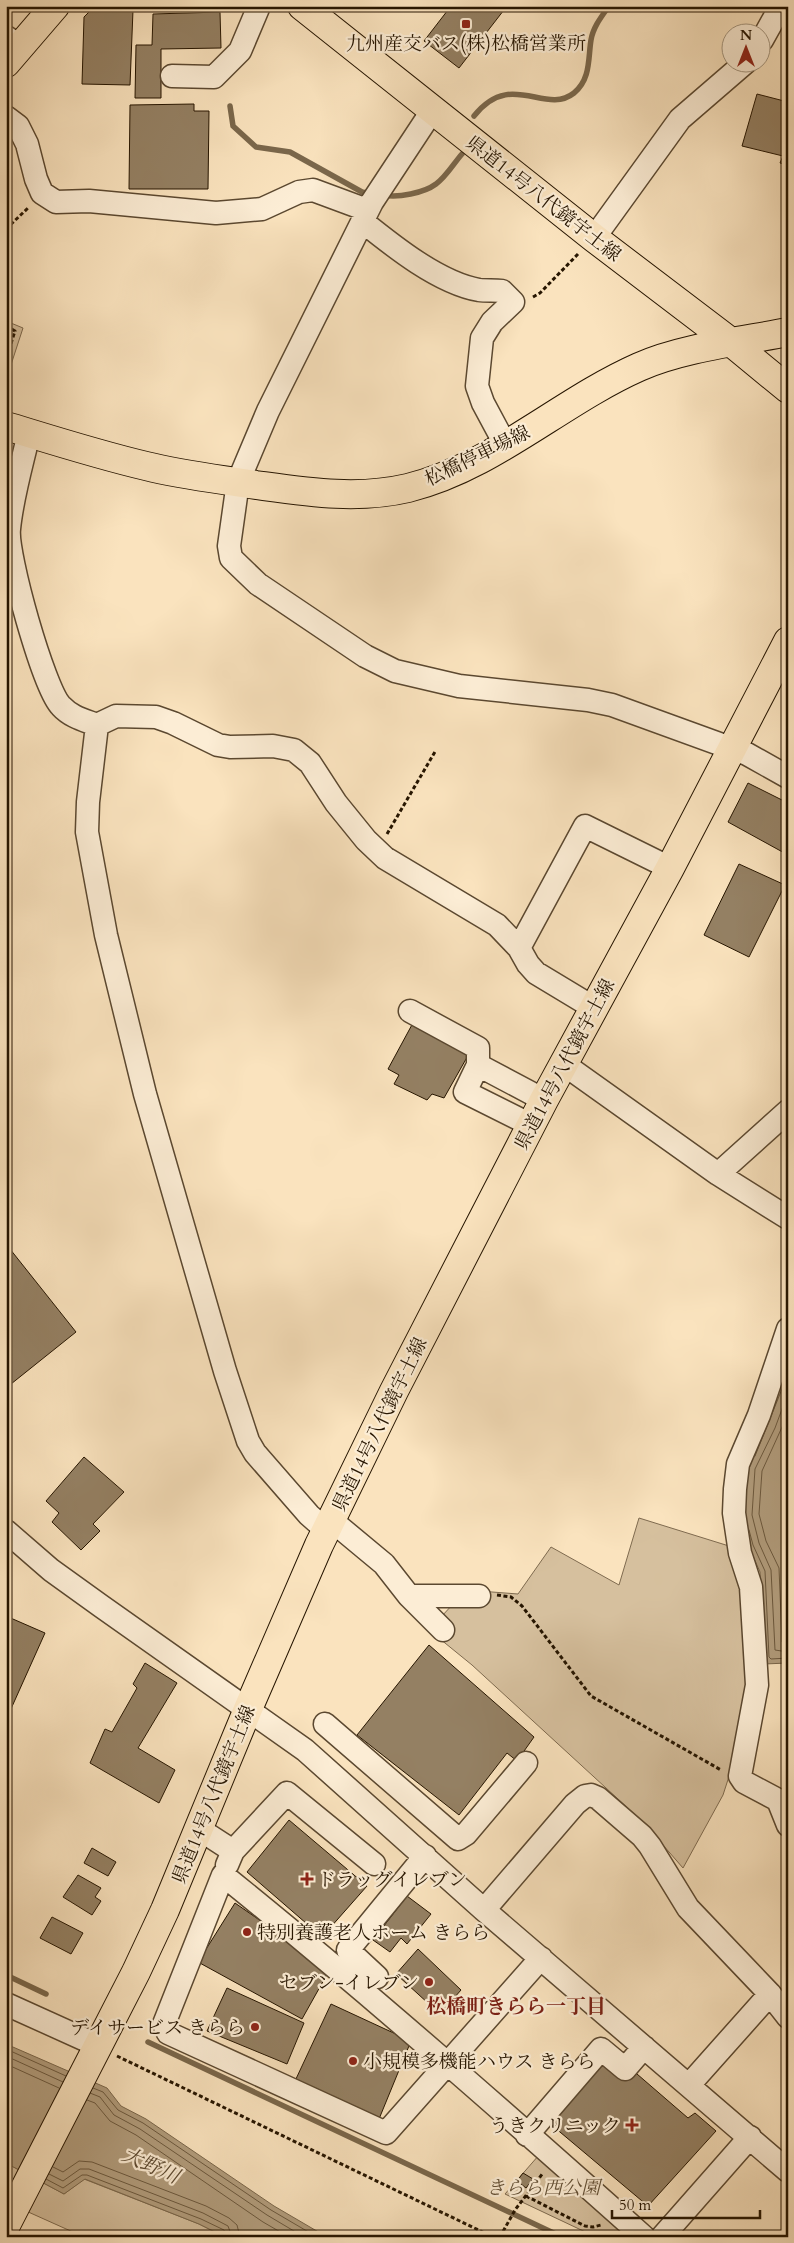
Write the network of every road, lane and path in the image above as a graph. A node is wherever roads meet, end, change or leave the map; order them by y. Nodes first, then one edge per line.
1 (55, 6) edge
2 (259, 6) edge
3 (302, 6) edge
4 (781, 6) edge
5 (772, 22) edge
6 (11, 49) edge
7 (734, 72) edge
8 (172, 76) dead end
9 (432, 111) junction
10 (6, 117) edge
11 (42, 193) junction
12 (370, 205) junction
13 (6, 230) edge
14 (594, 238) junction
15 (513, 302) junction
16 (6, 326) edge
17 (788, 332) edge
18 (732, 343) junction
19 (6, 359) edge
20 (788, 389) edge
21 (17, 429) edge
22 (505, 444) junction
23 (238, 482) junction
24 (788, 641) edge
25 (97, 725) junction
26 (731, 748) junction
27 (436, 750) dead end
28 (788, 777) edge
29 (377, 851) junction
30 (670, 868) junction
31 (520, 948) junction
32 (594, 1008) junction
33 (410, 1011) dead end
34 (478, 1065) junction
35 (565, 1065) junction
36 (544, 1100) junction
37 (788, 1111) edge
38 (531, 1125) junction
39 (718, 1174) junction
40 (788, 1218) edge
41 (788, 1329) edge
42 (329, 1525) junction
43 (6, 1531) edge
44 (409, 1596) junction
45 (479, 1596) joint
46 (443, 1630) dead end
47 (248, 1709) junction
48 (325, 1724) dead end
49 (526, 1763) dead end
50 (740, 1776) junction
51 (788, 1825) edge
52 (199, 1829) junction
53 (234, 1851) junction
54 (425, 1856) junction
55 (374, 1864) dead end
56 (223, 1875) junction
57 (484, 1910) junction
58 (541, 1958) junction
59 (377, 1977) dead end
60 (770, 1994) junction
61 (6, 2004) edge
62 (788, 2016) edge
63 (644, 2047) junction
64 (97, 2050) junction
65 (449, 2063) junction
66 (689, 2085) junction
67 (527, 2135) junction
68 (750, 2137) junction
69 (554, 2158) junction
70 (788, 2171) edge
71 (526, 2196) junction
72 (616, 2210) junction
73 (8, 2221) edge
74 (493, 2237) edge
75 (500, 2237) edge
76 (644, 2237) edge
77 (662, 2237) edge

1 - 6 main road
2 - 8 street
3 - 9 main road, 県道14号八代鏡宇土線
4 - 5 street
7 - 14 street
9 - 12 street
9 - 14 main road, 県道14号八代鏡宇土線
10 - 11 street
11 - 12 street
11 - 13 path
12 - 15 street
12 - 23 street
14 - 15 path
14 - 18 main road, 県道14号八代鏡宇土線
15 - 22 street
16 - 19 path
17 - 18 main road, 松橋停車場線
18 - 20 main road, 県道14号八代鏡宇土線
18 - 22 main road, 松橋停車場線
21 - 23 main road, 松橋停車場線
21 - 25 street
22 - 23 main road, 松橋停車場線
23 - 26 street
24 - 26 main road, 県道14号八代鏡宇土線
25 - 29 street
25 - 42 street
26 - 28 street
26 - 30 main road, 県道14号八代鏡宇土線
27 - 29 path
29 - 31 street
30 - 31 street
30 - 32 main road, 県道14号八代鏡宇土線
31 - 32 street
32 - 35 main road, 県道14号八代鏡宇土線
33 - 34 street
34 - 36 street
34 - 38 street
35 - 36 main road, 県道14号八代鏡宇土線
35 - 39 street
36 - 38 main road, 県道14号八代鏡宇土線
37 - 39 street
38 - 42 main road, 県道14号八代鏡宇土線
39 - 40 street
41 - 50 street
42 - 44 street
42 - 47 main road, 県道14号八代鏡宇土線
43 - 47 street
44 - 45 street
44 - 46 street
45 - 50 path
47 - 52 main road, 県道14号八代鏡宇土線
47 - 54 street
48 - 49 street
50 - 51 street
52 - 53 street
52 - 64 main road, 県道14号八代鏡宇土線
53 - 55 street
53 - 56 street
54 - 57 street
54 - 59 street
56 - 65 street
56 - 65 street
57 - 58 street
57 - 60 street
58 - 63 street
58 - 65 street
60 - 62 street
60 - 66 street
61 - 64 street
63 - 66 street
63 - 67 street
64 - 73 main road, 県道14号八代鏡宇土線
64 - 74 path
65 - 67 street
66 - 68 street
67 - 69 street
68 - 70 street
68 - 77 street
69 - 71 path
69 - 72 street
71 - 72 path
71 - 75 path
72 - 76 street

